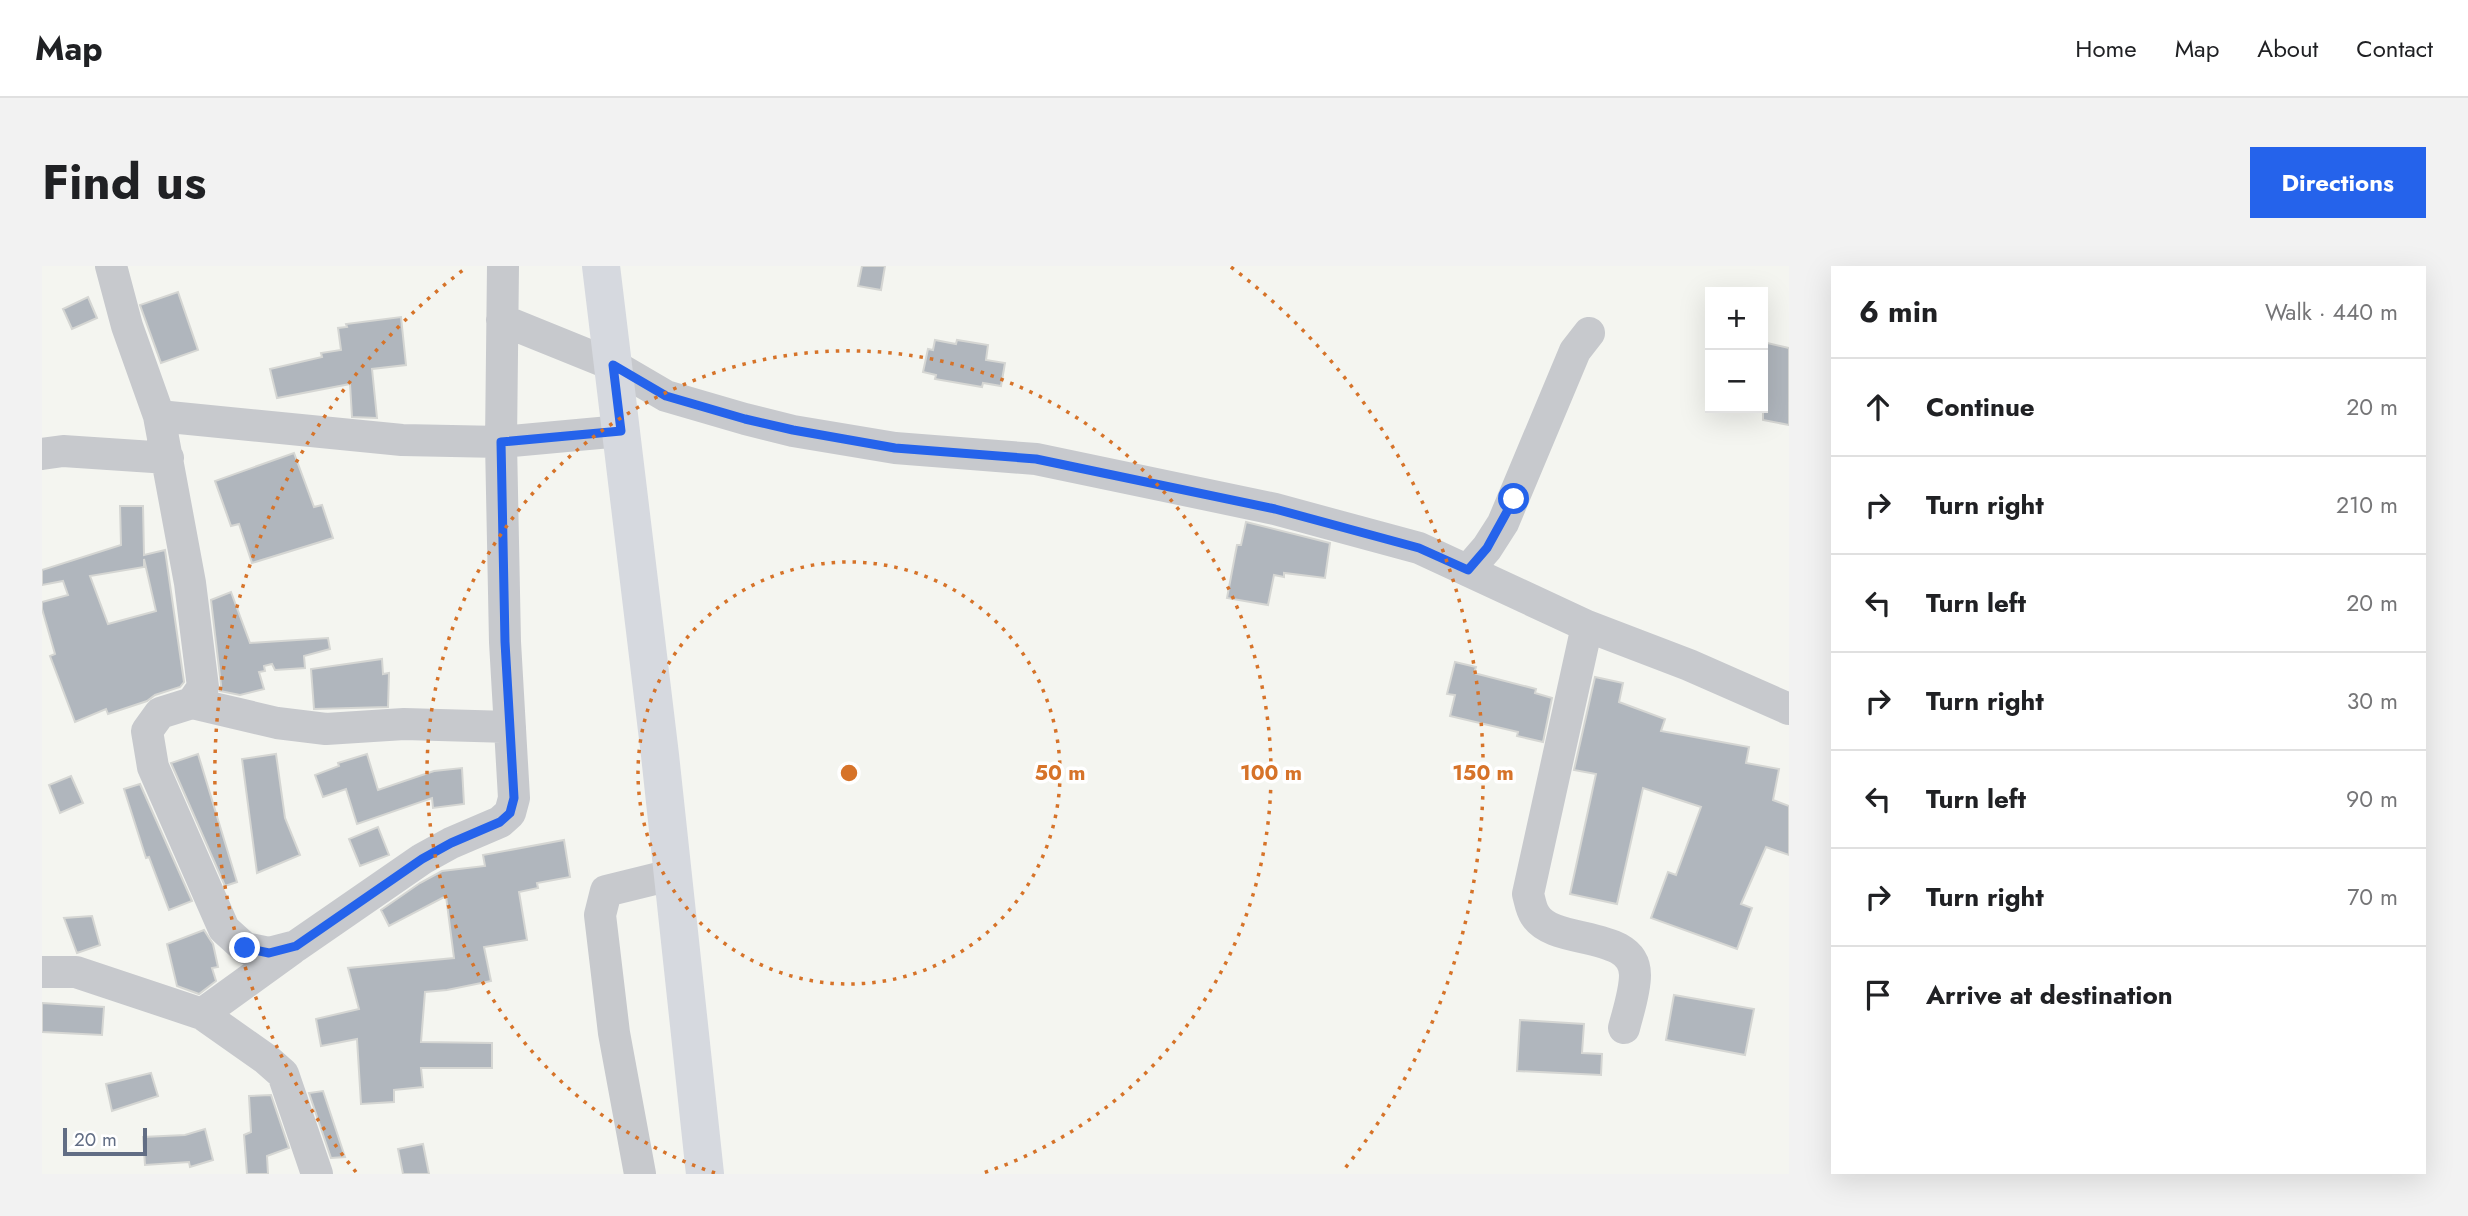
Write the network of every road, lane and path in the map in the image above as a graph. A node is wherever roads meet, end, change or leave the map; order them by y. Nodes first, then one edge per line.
1 (111, 266) edge
2 (503, 266) edge
3 (601, 266) edge
4 (502, 320) junction
5 (1589, 333) dead end
6 (613, 365) junction
7 (159, 416) junction
8 (621, 431) junction
9 (501, 442) junction
10 (42, 454) edge
11 (168, 458) junction
12 (1468, 570) junction
13 (1587, 626) junction
14 (192, 703) junction
15 (1789, 709) edge
16 (510, 727) junction
17 (671, 875) junction
18 (296, 946) junction
19 (42, 972) edge
20 (202, 1014) junction
21 (1624, 1028) dead end
22 (317, 1174) edge
23 (640, 1174) edge
24 (705, 1174) edge

1 - 7 street
2 - 4 street
3 - 6 main road
4 - 6 street
4 - 9 street
5 - 12 street
6 - 8 main road
6 - 12 street
7 - 9 street
7 - 11 street
8 - 9 street
8 - 17 main road
9 - 16 street
10 - 11 street
11 - 14 street
12 - 13 street
13 - 15 street
13 - 21 street
14 - 16 street
14 - 18 street
16 - 18 street
17 - 23 street
17 - 24 main road
18 - 20 street
19 - 20 street
20 - 22 street

